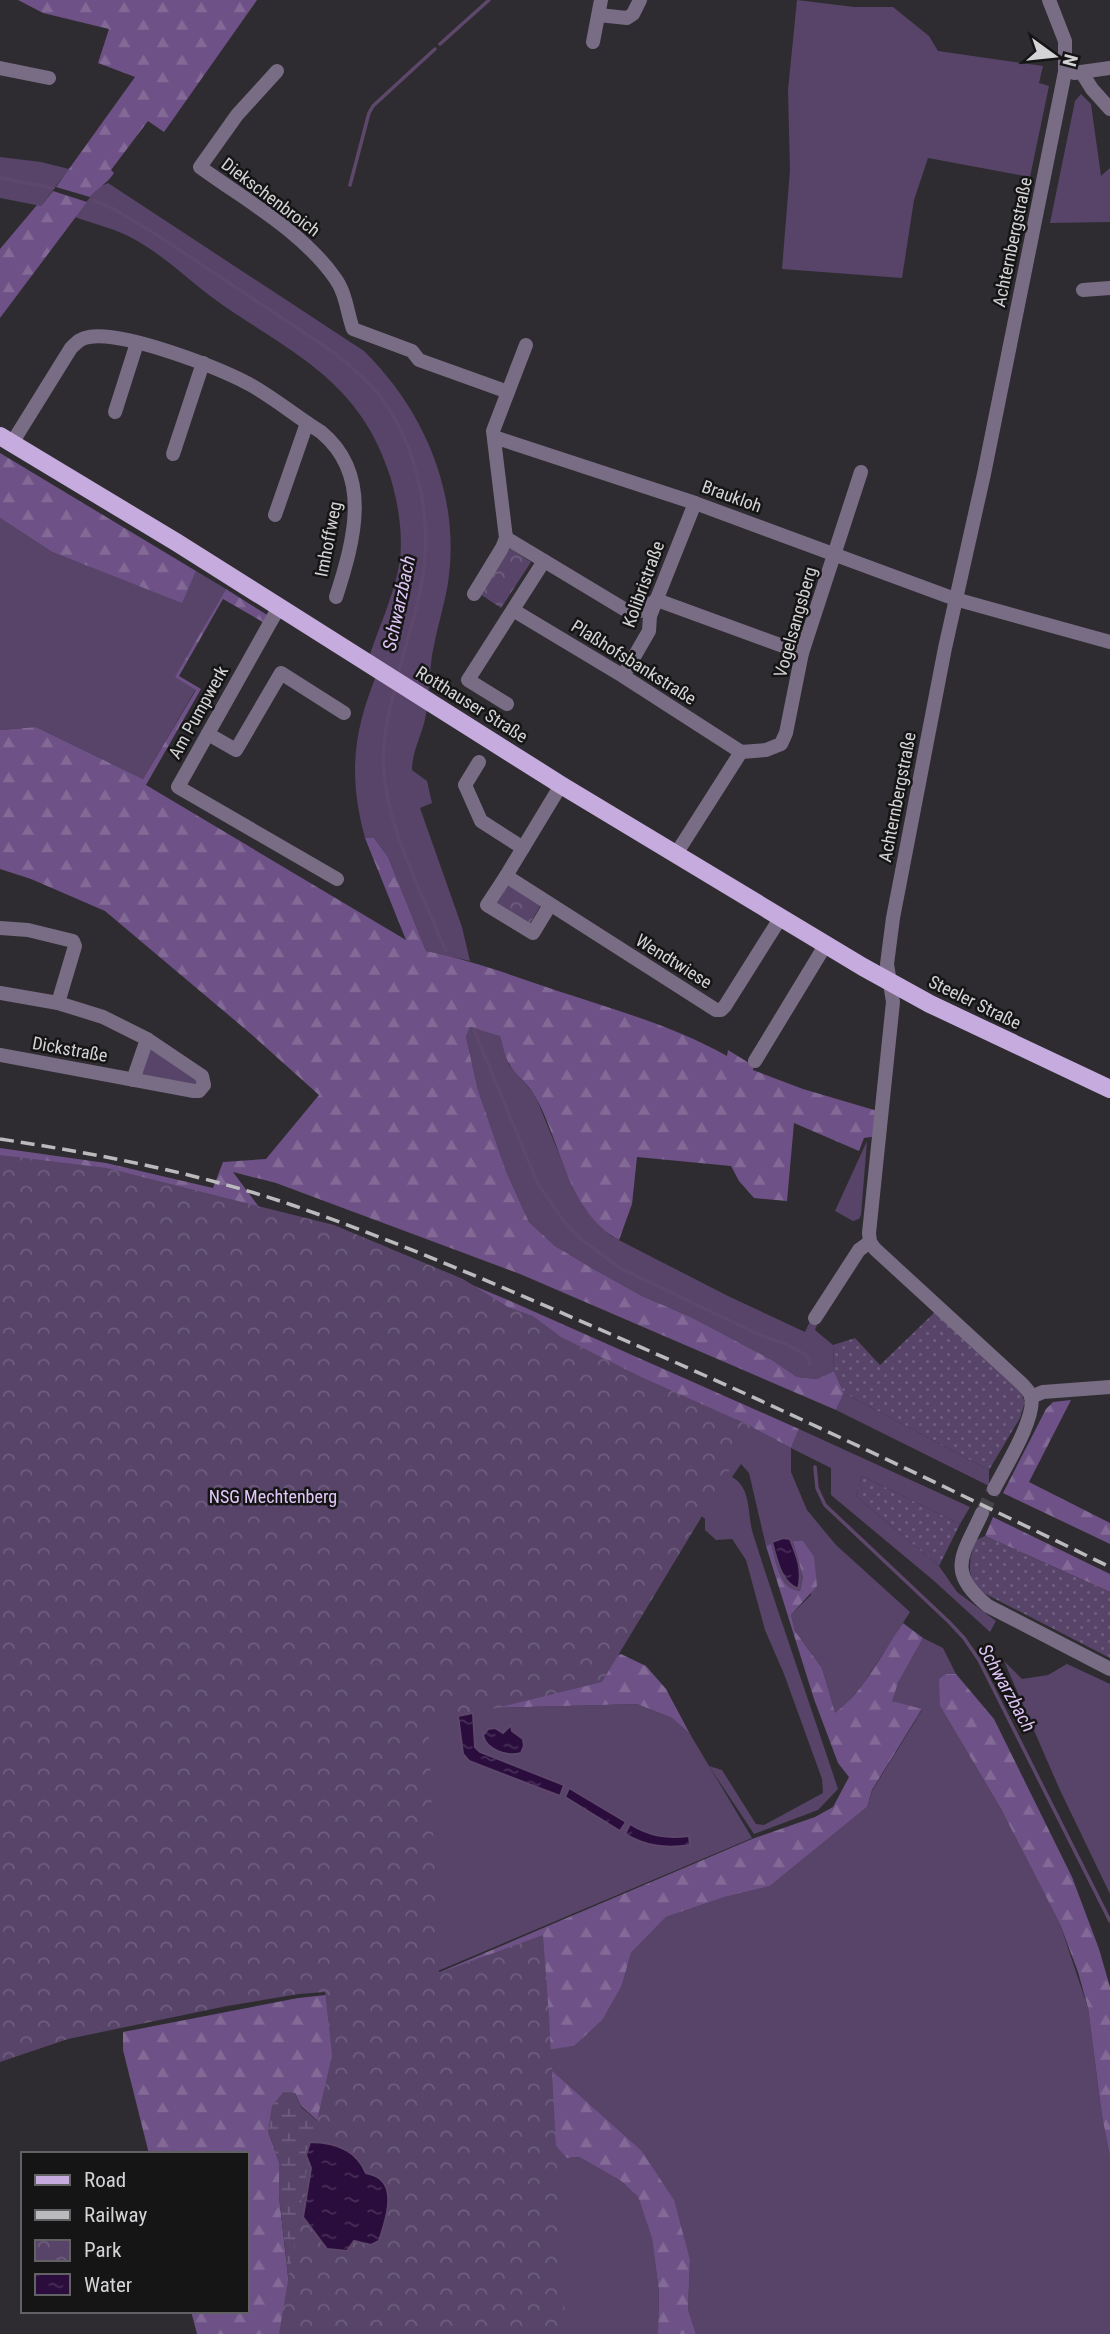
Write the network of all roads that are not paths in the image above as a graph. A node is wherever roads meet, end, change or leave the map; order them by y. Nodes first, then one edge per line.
1 (640, 0) edge
2 (1049, 0) edge
3 (600, 7) edge
4 (593, 42) dead end
5 (0, 68) edge
6 (1110, 68) edge
7 (1066, 70) junction
8 (277, 71) dead end
9 (1082, 73) junction
10 (49, 78) dead end
11 (1110, 109) edge
12 (1110, 288) edge
13 (1083, 290) dead end
14 (137, 343) junction
15 (526, 345) dead end
16 (203, 363) junction
17 (508, 392) junction
18 (115, 412) dead end
19 (307, 423) junction
20 (494, 438) junction
21 (6, 440) edge
22 (173, 454) dead end
23 (861, 472) dead end
24 (695, 503) junction
25 (275, 515) dead end
26 (506, 538) junction
27 (835, 554) junction
28 (544, 561) junction
29 (474, 594) dead end
30 (336, 597) dead end
31 (955, 599) junction
32 (657, 600) junction
33 (279, 607) junction
34 (513, 610) junction
35 (1110, 642) edge
36 (802, 653) junction
37 (623, 676) junction
38 (507, 704) dead end
39 (344, 713) dead end
40 (208, 734) junction
41 (741, 752) junction
42 (479, 762) dead end
43 (561, 785) junction
44 (523, 848) junction
45 (676, 854) junction
46 (506, 876) junction
47 (337, 879) dead end
48 (550, 905) junction
49 (781, 917) junction
50 (0, 928) edge
51 (826, 944) junction
52 (891, 983) junction
53 (0, 993) edge
54 (58, 1003) junction
55 (147, 1038) junction
56 (0, 1055) edge
57 (755, 1061) dead end
58 (133, 1080) junction
59 (1110, 1089) edge
60 (870, 1242) junction
61 (816, 1318) dead end
62 (1110, 1387) edge
63 (1031, 1396) junction
64 (994, 1489) tunnel mouth
65 (982, 1513) tunnel mouth
66 (1110, 1669) edge

1 - 3 street
2 - 7 street, Achternbergstraße
3 - 4 street
5 - 10 street
6 - 9 street
7 - 9 street
7 - 31 street, Achternbergstraße
8 - 17 street, Diekschenbroich
9 - 11 street
12 - 13 street
14 - 16 street, Imhoffweg
14 - 18 street
14 - 21 street, Imhoffweg
15 - 17 street
16 - 19 street, Imhoffweg
16 - 22 street
17 - 20 street
19 - 25 street
19 - 30 street, Imhoffweg
20 - 24 street, Braukloh
20 - 26 street
21 - 33 main road, Rotthauser Straße
23 - 27 street, Vogelsangsberg
24 - 27 street, Braukloh
24 - 32 street, Kolibristraße
26 - 28 street
26 - 29 street
27 - 31 street, Braukloh
27 - 36 street, Vogelsangsberg
28 - 32 street
28 - 34 street
31 - 35 street, Braukloh
31 - 52 street, Achternbergstraße
32 - 36 street
32 - 37 street, Kolibristraße
33 - 40 street, Am Pumpwerk
33 - 43 main road, Rotthauser Straße
34 - 37 street, Plaßhofsbankstraße
34 - 38 street
36 - 41 street, Vogelsangsberg
37 - 41 street, Plaßhofsbankstraße
39 - 40 street
40 - 47 street, Am Pumpwerk
41 - 45 street
42 - 44 street
43 - 44 street
43 - 45 main road, Rotthauser Straße
44 - 46 street
45 - 49 main road, Rotthauser Straße
46 - 48 street, Wendtwiese
46 - 48 street
48 - 49 street, Wendtwiese
49 - 51 main road, Steeler Straße
50 - 54 street
51 - 52 main road, Steeler Straße
51 - 57 street
52 - 59 main road, Steeler Straße
52 - 60 street, Achternbergstraße
53 - 54 street
54 - 55 street
55 - 58 street
55 - 58 street, Dickstraße
56 - 58 street, Dickstraße
60 - 61 street
60 - 63 street
62 - 63 street
63 - 64 street
65 - 66 street

